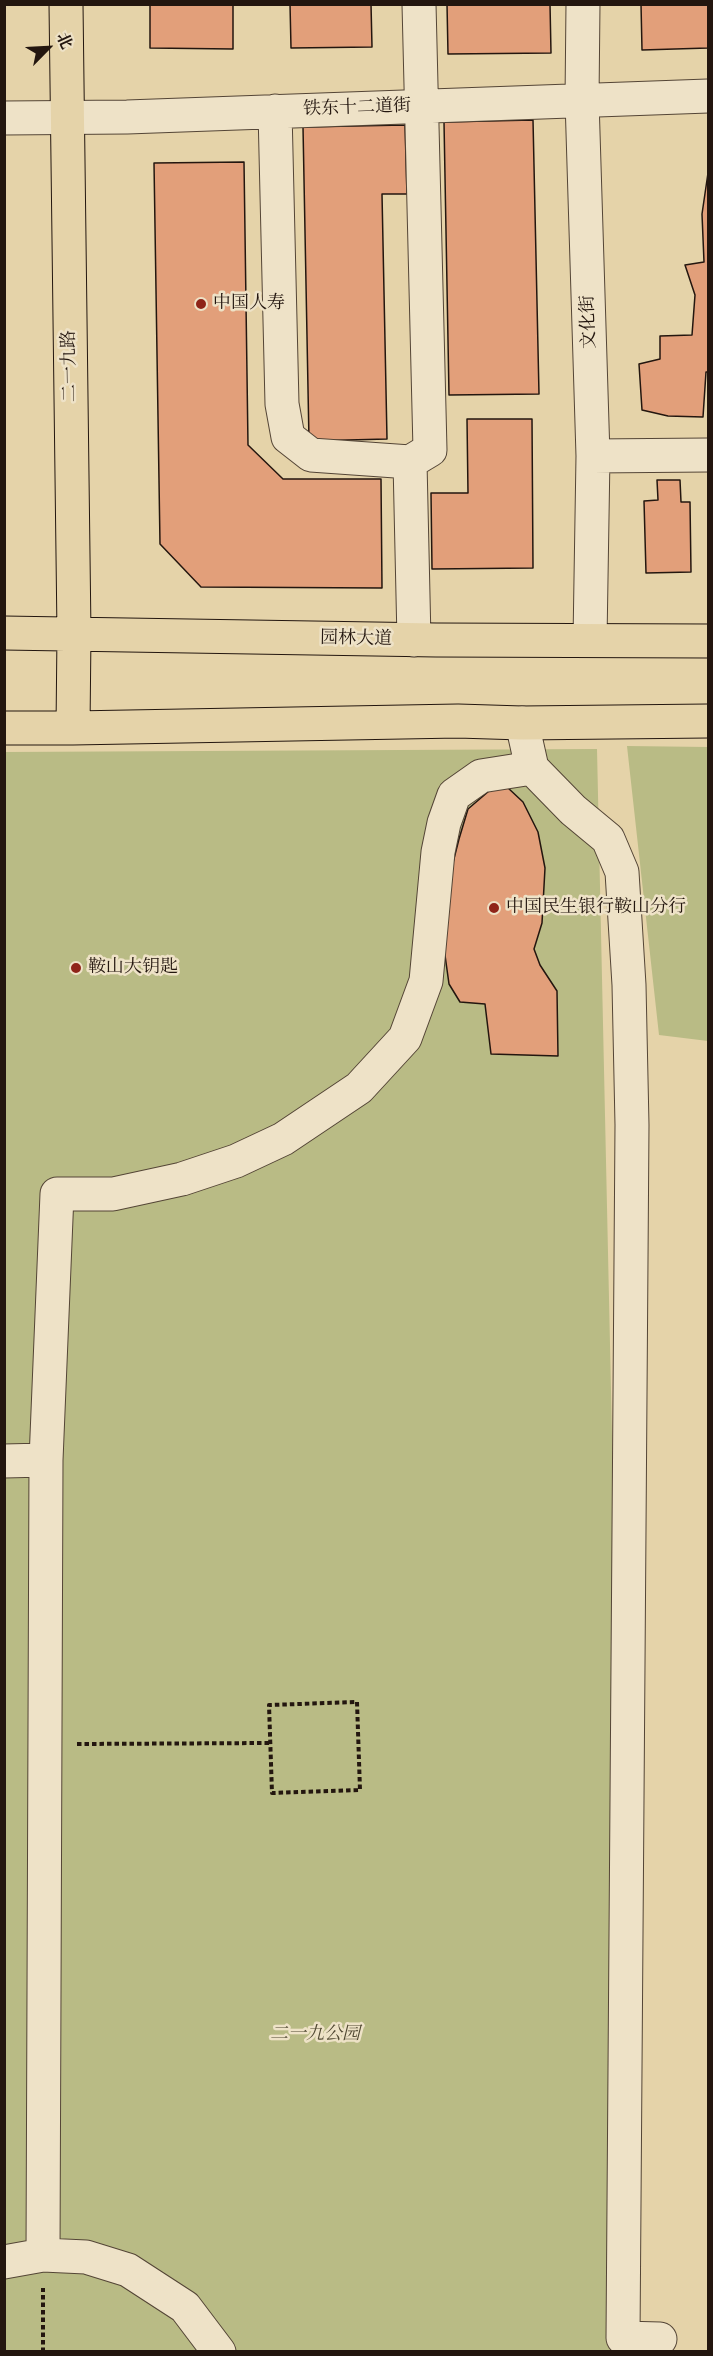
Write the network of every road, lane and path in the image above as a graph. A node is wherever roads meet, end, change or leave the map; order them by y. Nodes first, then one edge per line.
1 (66, 4) edge
2 (419, 4) edge
3 (583, 4) edge
4 (708, 96) edge
5 (582, 100) junction
6 (422, 106) junction
7 (275, 111) junction
8 (4, 118) edge
9 (66, 119) junction
10 (708, 455) edge
11 (593, 456) junction
12 (411, 462) junction
13 (4, 633) edge
14 (74, 633) junction
15 (414, 640) junction
16 (590, 640) junction
17 (708, 641) edge
18 (708, 721) edge
19 (522, 723) junction
20 (4, 728) edge
21 (73, 728) junction
22 (532, 768) junction
23 (46, 1460) junction
24 (4, 1461) edge
25 (270, 1743) junction
26 (46, 1744) junction
27 (43, 2255) junction
28 (4, 2262) edge
29 (660, 2339) dead end
30 (43, 2352) edge
31 (219, 2352) edge

1 - 9 main road, 二一九路
2 - 6 street
3 - 5 street, 文化街
4 - 5 street, 铁东十二道街
5 - 6 street, 铁东十二道街
5 - 11 street, 文化街
6 - 7 street, 铁东十二道街
6 - 12 street
7 - 9 street, 铁东十二道街
7 - 12 street
8 - 9 street, 铁东十二道街
9 - 14 main road, 二一九路
10 - 11 street
11 - 16 street, 文化街
12 - 15 street
13 - 14 main road, 园林大道
14 - 15 main road, 园林大道
14 - 21 main road, 二一九路
15 - 16 main road, 园林大道
16 - 17 main road, 园林大道
18 - 19 main road
19 - 21 main road
19 - 22 street
20 - 21 main road
22 - 23 street
22 - 29 street
23 - 24 street
23 - 26 street
25 - 25 path
25 - 26 path
26 - 27 street
27 - 28 street
27 - 30 path
27 - 31 street

